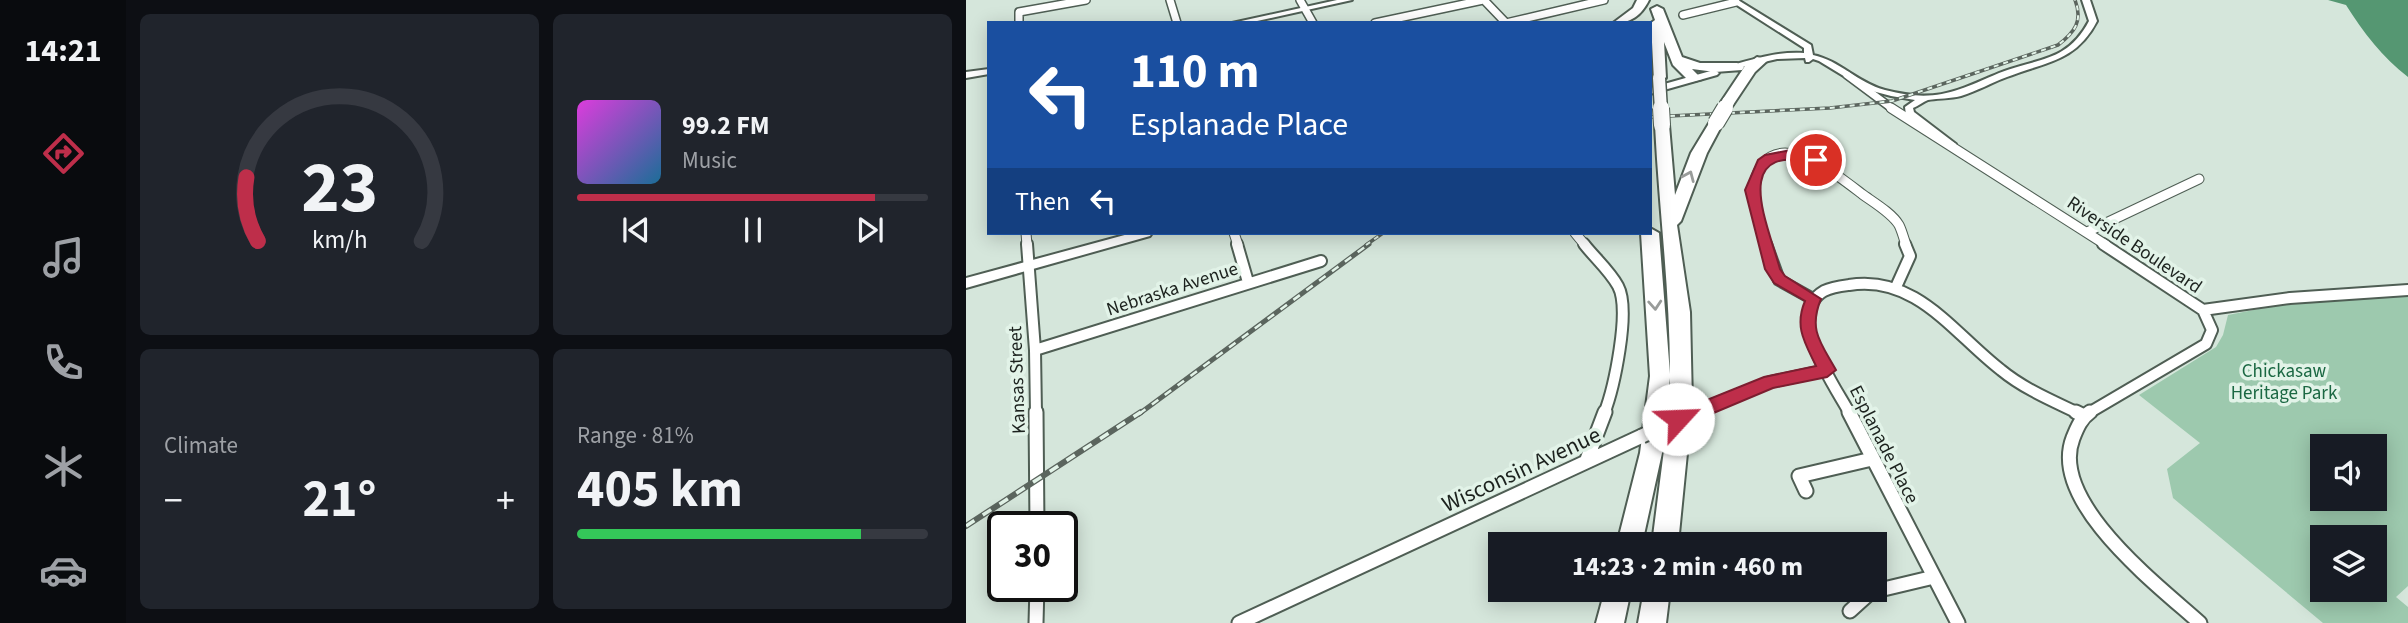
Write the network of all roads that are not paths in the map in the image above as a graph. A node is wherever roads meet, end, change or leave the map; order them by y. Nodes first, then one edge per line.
1 (1086, 0) edge
2 (1170, 0) edge
3 (1300, 0) edge
4 (1348, 0) edge
5 (1483, 0) edge
6 (1604, 0) edge
7 (1643, 0) edge
8 (2086, 0) edge
9 (1735, 1) edge
10 (1656, 5) edge
11 (1306, 9) junction
12 (1683, 15) dead end
13 (1019, 21) edge
14 (1176, 21) edge
15 (1246, 21) edge
16 (1312, 21) edge
17 (1384, 21) edge
18 (1504, 21) edge
19 (1515, 21) edge
20 (1622, 21) edge
21 (1645, 21) edge
22 (1795, 40) junction
23 (1675, 55) junction
24 (1806, 57) junction
25 (1769, 58) junction
26 (1834, 65) junction
27 (1737, 67) junction
28 (987, 71) edge
29 (1714, 73) junction
30 (1846, 74) junction
31 (2006, 74) junction
32 (966, 75) edge
33 (1858, 78) junction
34 (1695, 79) junction
35 (1871, 87) junction
36 (1959, 87) junction
37 (1652, 90) edge
38 (1931, 96) junction
39 (1951, 96) junction
40 (1730, 99) junction
41 (1908, 111) junction
42 (1922, 120) junction
43 (1716, 123) joint
44 (1953, 146) junction
45 (1997, 173) junction
46 (2199, 179) dead end
47 (1660, 232) edge
48 (2087, 232) junction
49 (1026, 235) edge
50 (1139, 235) edge
51 (1235, 235) edge
52 (1577, 235) edge
53 (1321, 261) dead end
54 (1027, 266) junction
55 (1248, 282) junction
56 (966, 283) edge
57 (1896, 287) junction
58 (2408, 290) edge
59 (1813, 299) junction
60 (2203, 310) junction
61 (1035, 350) junction
62 (1827, 370) junction
63 (2084, 416) junction
64 (1872, 459) junction
65 (1586, 462) junction
66 (1806, 491) dead end
67 (1037, 511) edge
68 (1632, 532) edge
69 (1666, 532) edge
70 (1934, 577) junction
71 (1037, 602) edge
72 (1615, 602) edge
73 (1655, 602) edge
74 (1850, 611) dead end
75 (1036, 623) edge
76 (1239, 623) edge
77 (1610, 623) edge
78 (1652, 623) edge
79 (1958, 623) edge
80 (2200, 623) edge

1 - 13 street
2 - 14 street
3 - 11 street
4 - 11 street
5 - 17 street
5 - 18 street
6 - 19 street
7 - 20 highway
7 - 21 highway
8 - 31 street
9 - 12 street
9 - 22 street
10 - 23 highway
10 - 47 highway, bridge
11 - 15 street
11 - 16 street
22 - 24 street
22 - 25 street
22 - 26 street
23 - 27 highway
23 - 34 highway
24 - 25 street, Riverside Boulevard
24 - 26 street, Riverside Boulevard
25 - 27 street
25 - 40 highway
26 - 30 street, Riverside Boulevard
27 - 29 street
28 - 32 street
29 - 34 main road
29 - 40 highway
30 - 33 street
30 - 35 street
30 - 44 street, Riverside Boulevard
31 - 36 street
31 - 39 street
33 - 35 street, Riverside Boulevard
33 - 36 street
34 - 37 main road
35 - 38 street
35 - 41 street, Riverside Boulevard
36 - 38 street
38 - 39 street
38 - 41 street
39 - 42 street
40 - 43 highway, bridge
41 - 42 street, Riverside Boulevard
41 - 44 street
42 - 45 street, Riverside Boulevard
47 -> 43 highway
44 - 45 street, Riverside Boulevard
45 - 48 street, Riverside Boulevard
46 - 48 street
47 -> 68 highway
47 - 69 highway
48 - 60 street, Riverside Boulevard
49 - 54 street, Kansas Street
50 - 54 main road
51 - 55 street
52 - 65 street
53 - 55 street, Nebraska Avenue
54 - 56 main road
54 - 61 street, Kansas Street
55 - 61 street, Nebraska Avenue
57 - 59 street
57 - 59 street
57 - 63 street
58 - 60 street
59 - 62 street, Esplanade Place
60 - 63 street, Riverside Boulevard
61 - 67 street, Kansas Street
62 - 64 street, Esplanade Place
62 - 65 street, Wisconsin Avenue, bridge
63 - 80 street
64 - 66 street
64 - 70 street, Esplanade Place
65 - 76 street, Wisconsin Avenue
70 - 74 street
70 - 79 street, Esplanade Place
71 - 75 street
72 - 77 highway
73 - 78 highway

